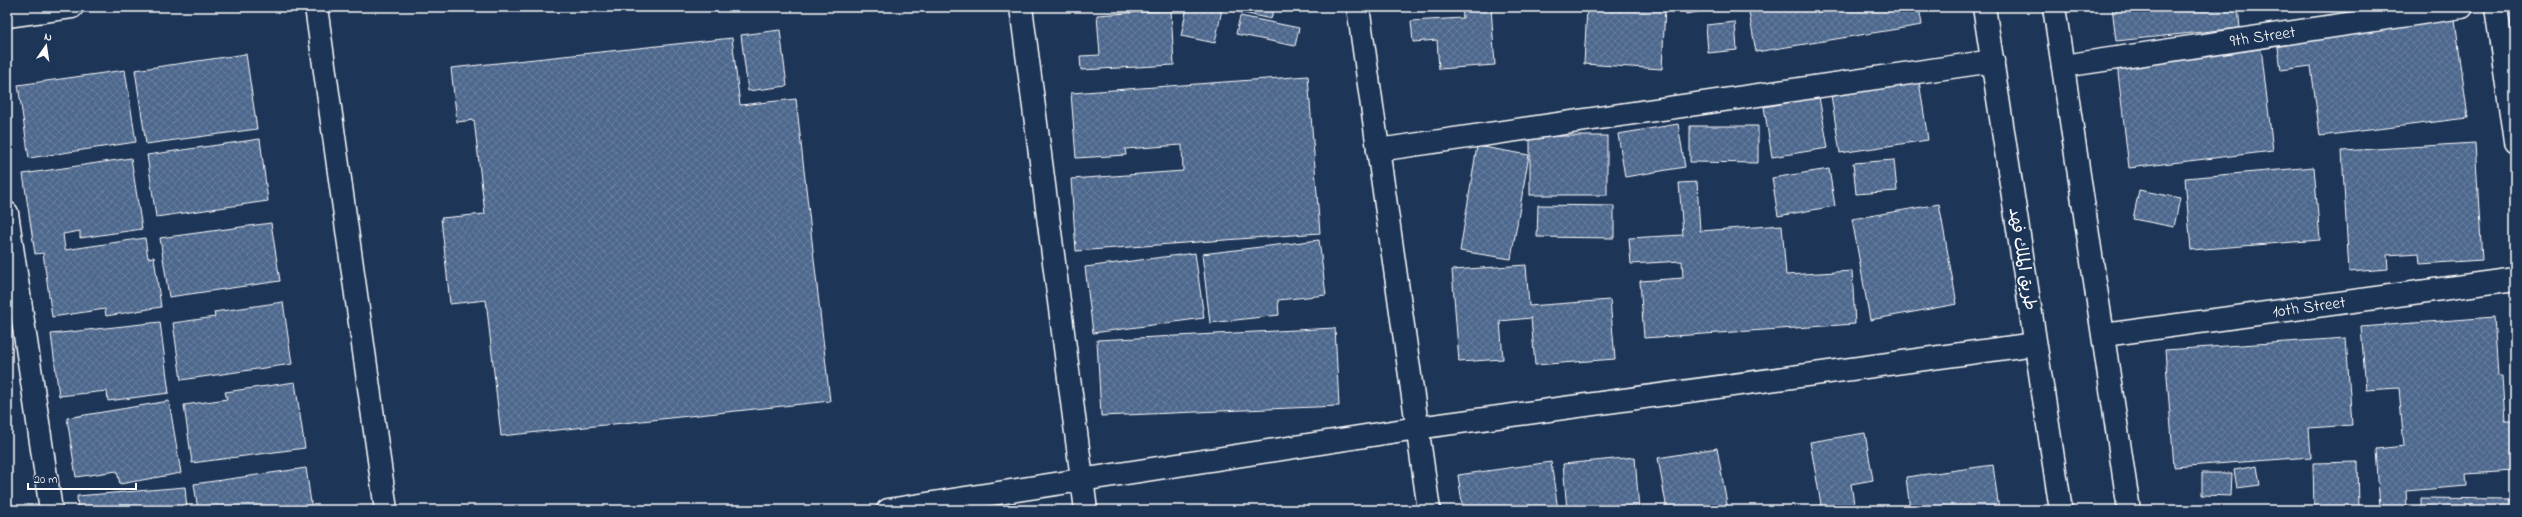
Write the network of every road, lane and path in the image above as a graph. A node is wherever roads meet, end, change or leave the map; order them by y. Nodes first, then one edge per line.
1 (72, 7) edge
2 (316, 7) edge
3 (1021, 7) edge
4 (1358, 7) edge
5 (1984, 7) edge
6 (2054, 7) edge
7 (2462, 7) edge
8 (2496, 7) edge
9 (7, 16) edge
10 (1993, 61) junction
11 (2063, 66) junction
12 (2515, 142) edge
13 (1378, 150) junction
14 (7, 213) edge
15 (2515, 279) edge
16 (2104, 335) junction
17 (2035, 344) junction
18 (1417, 428) junction
19 (1082, 480) junction
20 (51, 510) edge
21 (386, 510) edge
22 (888, 510) edge
23 (1086, 510) edge
24 (1429, 510) edge
25 (2061, 510) edge
26 (2129, 510) edge

1 - 9 main road
2 - 21 main road
3 - 19 main road
4 - 13 main road
5 - 10 main road, طريق الملك فهد
6 - 11 main road
7 - 11 main road, 9th Street
8 - 12 main road
10 - 13 main road
10 - 17 main road, طريق الملك فهد
11 - 16 main road
13 - 18 main road
14 - 20 main road
15 - 16 main road, 10th Street
16 - 26 main road
17 - 18 main road
17 - 25 main road, طريق الملك فهد
18 - 19 main road
18 - 24 main road
19 - 22 main road
19 - 23 main road

